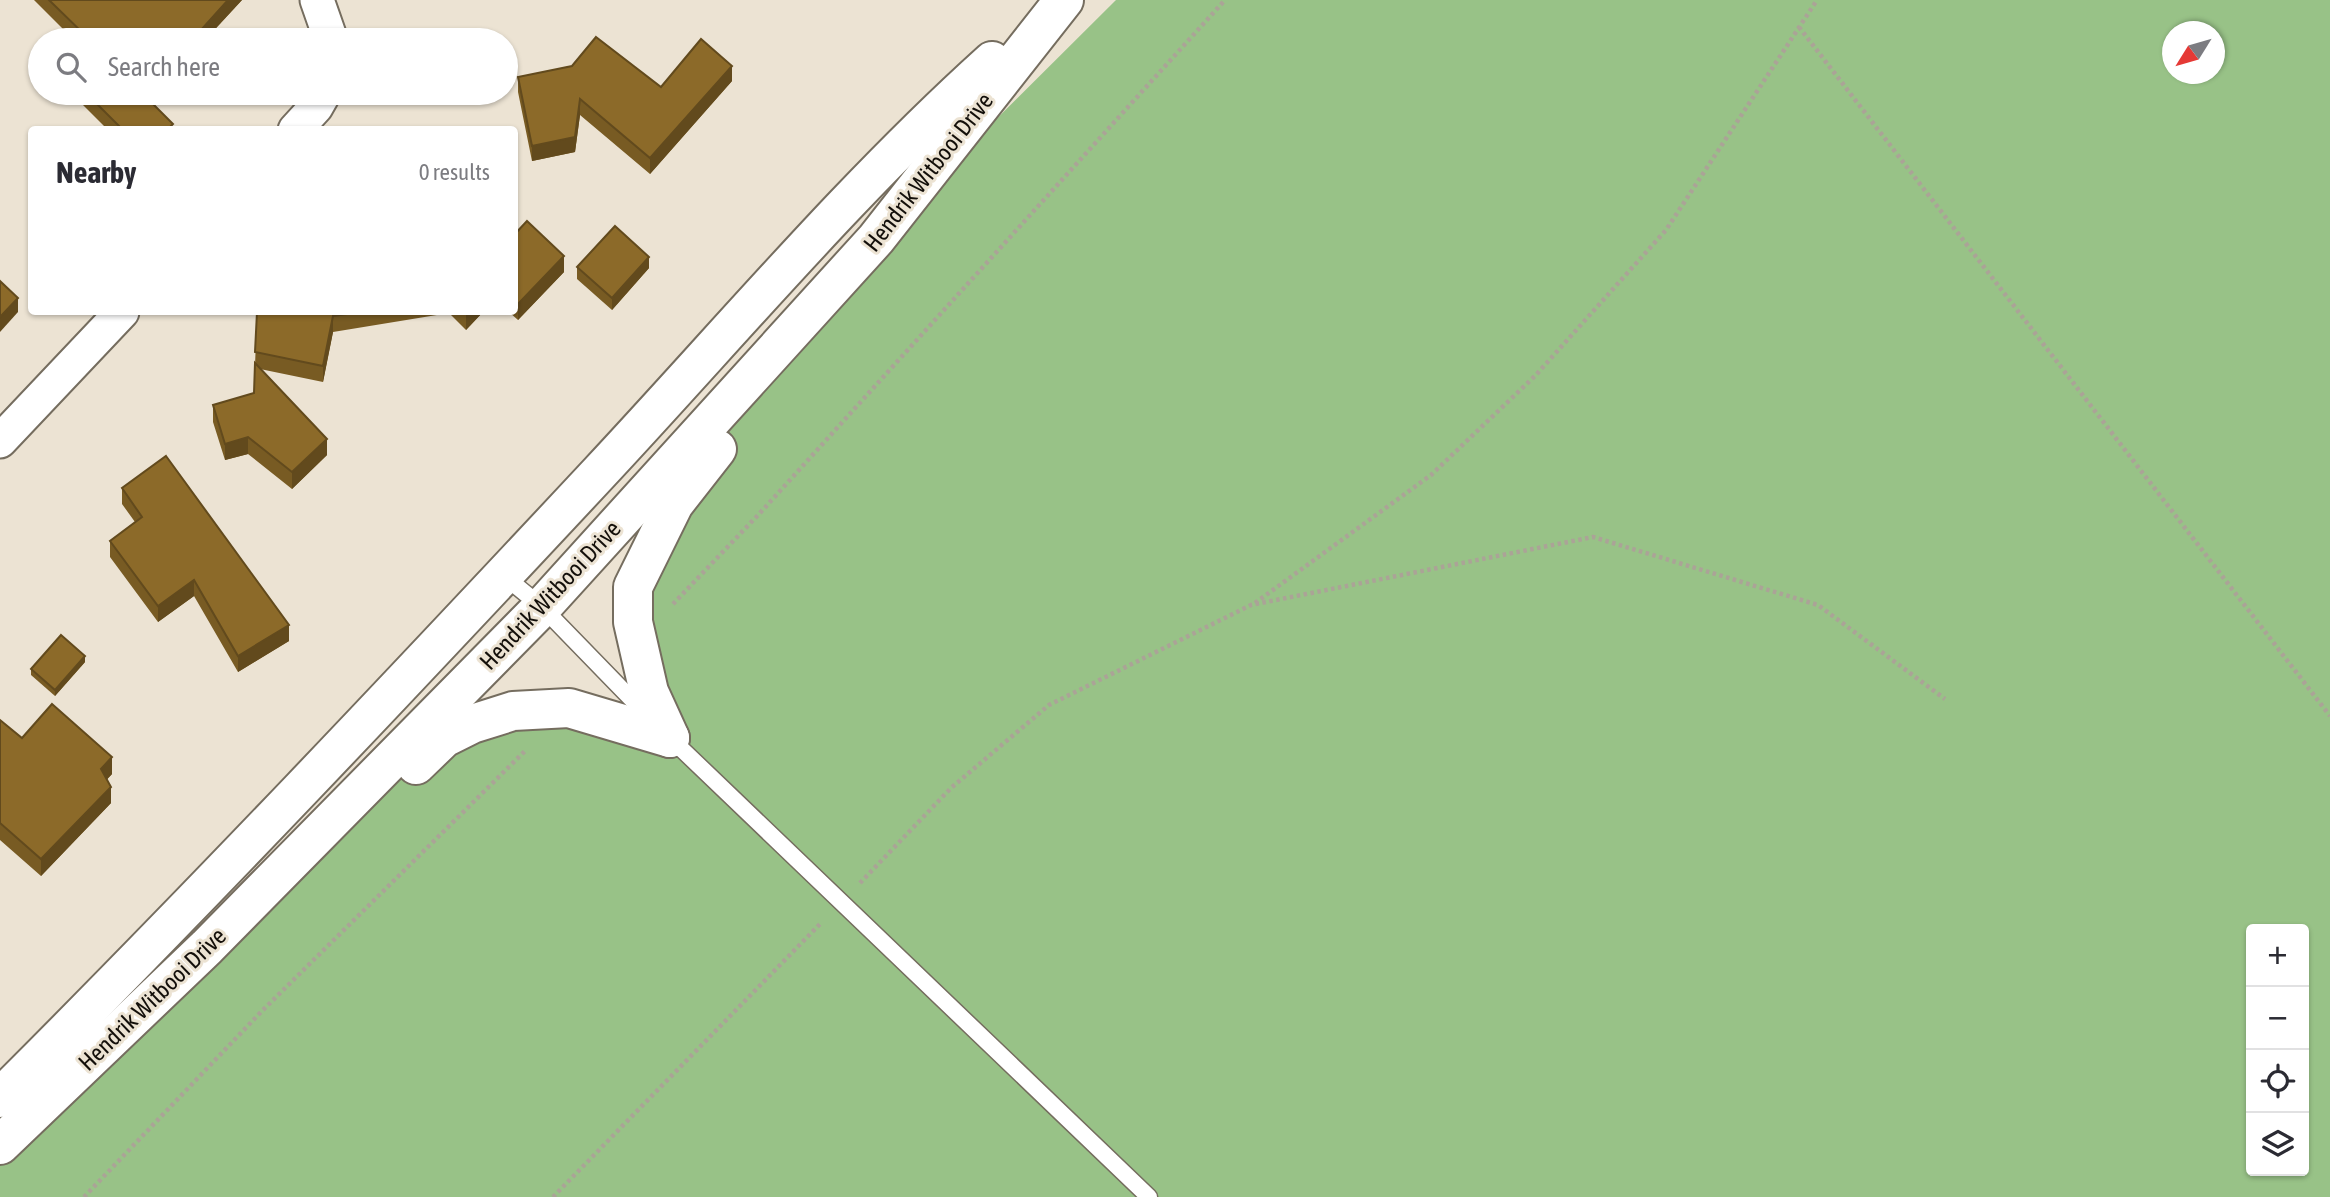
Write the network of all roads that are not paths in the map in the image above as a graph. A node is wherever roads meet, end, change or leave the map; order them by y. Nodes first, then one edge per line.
1 (317, 0) edge
2 (1061, 3) edge
3 (327, 28) edge
4 (317, 105) edge
5 (299, 126) edge
6 (876, 240) junction
7 (119, 315) edge
8 (0, 441) edge
9 (502, 575) junction
10 (541, 607) junction
11 (670, 738) junction
12 (207, 947) junction
13 (0, 1098) edge
14 (0, 1145) edge
15 (1149, 1197) edge

1 - 3 street
2 - 6 main road, Hendrik Witbooi Drive
2 - 9 main road, Hendrik Witbooi Drive
4 - 5 street
6 - 10 main road, Hendrik Witbooi Drive
6 - 11 main road
7 - 8 street
9 - 10 lane
9 - 13 main road, Hendrik Witbooi Drive
10 - 11 lane
10 - 12 main road, Hendrik Witbooi Drive
11 - 12 main road
11 - 15 lane
12 - 14 main road, Hendrik Witbooi Drive

